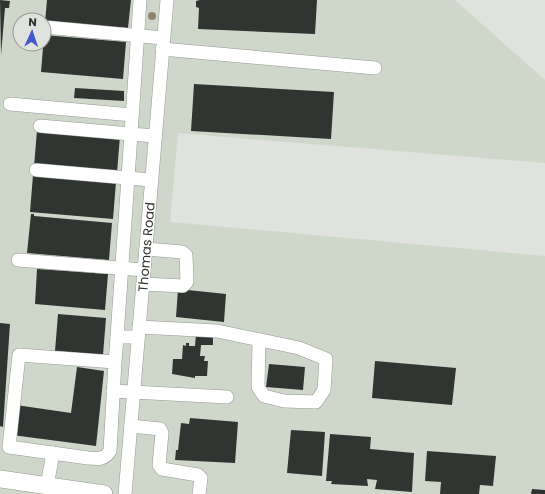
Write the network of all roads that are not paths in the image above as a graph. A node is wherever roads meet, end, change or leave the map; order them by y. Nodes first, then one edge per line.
1 (140, 0) edge
2 (167, 0) edge
3 (52, 28) edge
4 (137, 35) junction
5 (163, 43) junction
6 (375, 68) dead end
7 (10, 104) dead end
8 (132, 114) junction
9 (40, 126) dead end
10 (131, 134) junction
11 (155, 136) junction
12 (36, 170) dead end
13 (128, 178) junction
14 (152, 180) junction
15 (146, 249) junction
16 (18, 260) dead end
17 (121, 268) junction
18 (144, 270) junction
19 (143, 284) junction
20 (139, 332) junction
21 (117, 337) junction
22 (259, 341) junction
23 (115, 362) junction
24 (113, 390) junction
25 (134, 392) junction
26 (227, 397) dead end
27 (131, 426) junction
28 (53, 453) junction
29 (0, 479) edge
30 (47, 486) junction
31 (104, 494) edge
32 (125, 494) edge
33 (199, 494) edge

1 - 4 street
2 - 5 street, Thomas Road
3 - 4 street
4 - 5 street
4 - 8 street
5 - 6 street
5 - 11 street, Thomas Road
7 - 8 street
8 - 10 street
9 - 10 street
10 - 11 street
10 - 13 street
11 - 14 street, Thomas Road
12 - 13 street
13 - 14 street
13 - 17 street
14 - 15 street, Thomas Road
15 - 18 street, Thomas Road
15 - 19 street
16 - 17 street
17 - 18 street
17 - 21 street
18 - 19 street, Thomas Road
19 - 20 street, Thomas Road
20 - 21 street
20 - 22 street
20 - 25 street, Thomas Road
21 - 23 street
22 - 22 street
23 - 24 street
23 - 28 street
24 - 25 street
24 - 28 street
25 - 26 street
25 - 27 street, Thomas Road
27 - 32 street, Thomas Road
27 - 33 street
28 - 30 street
29 - 30 main road
30 - 31 main road

